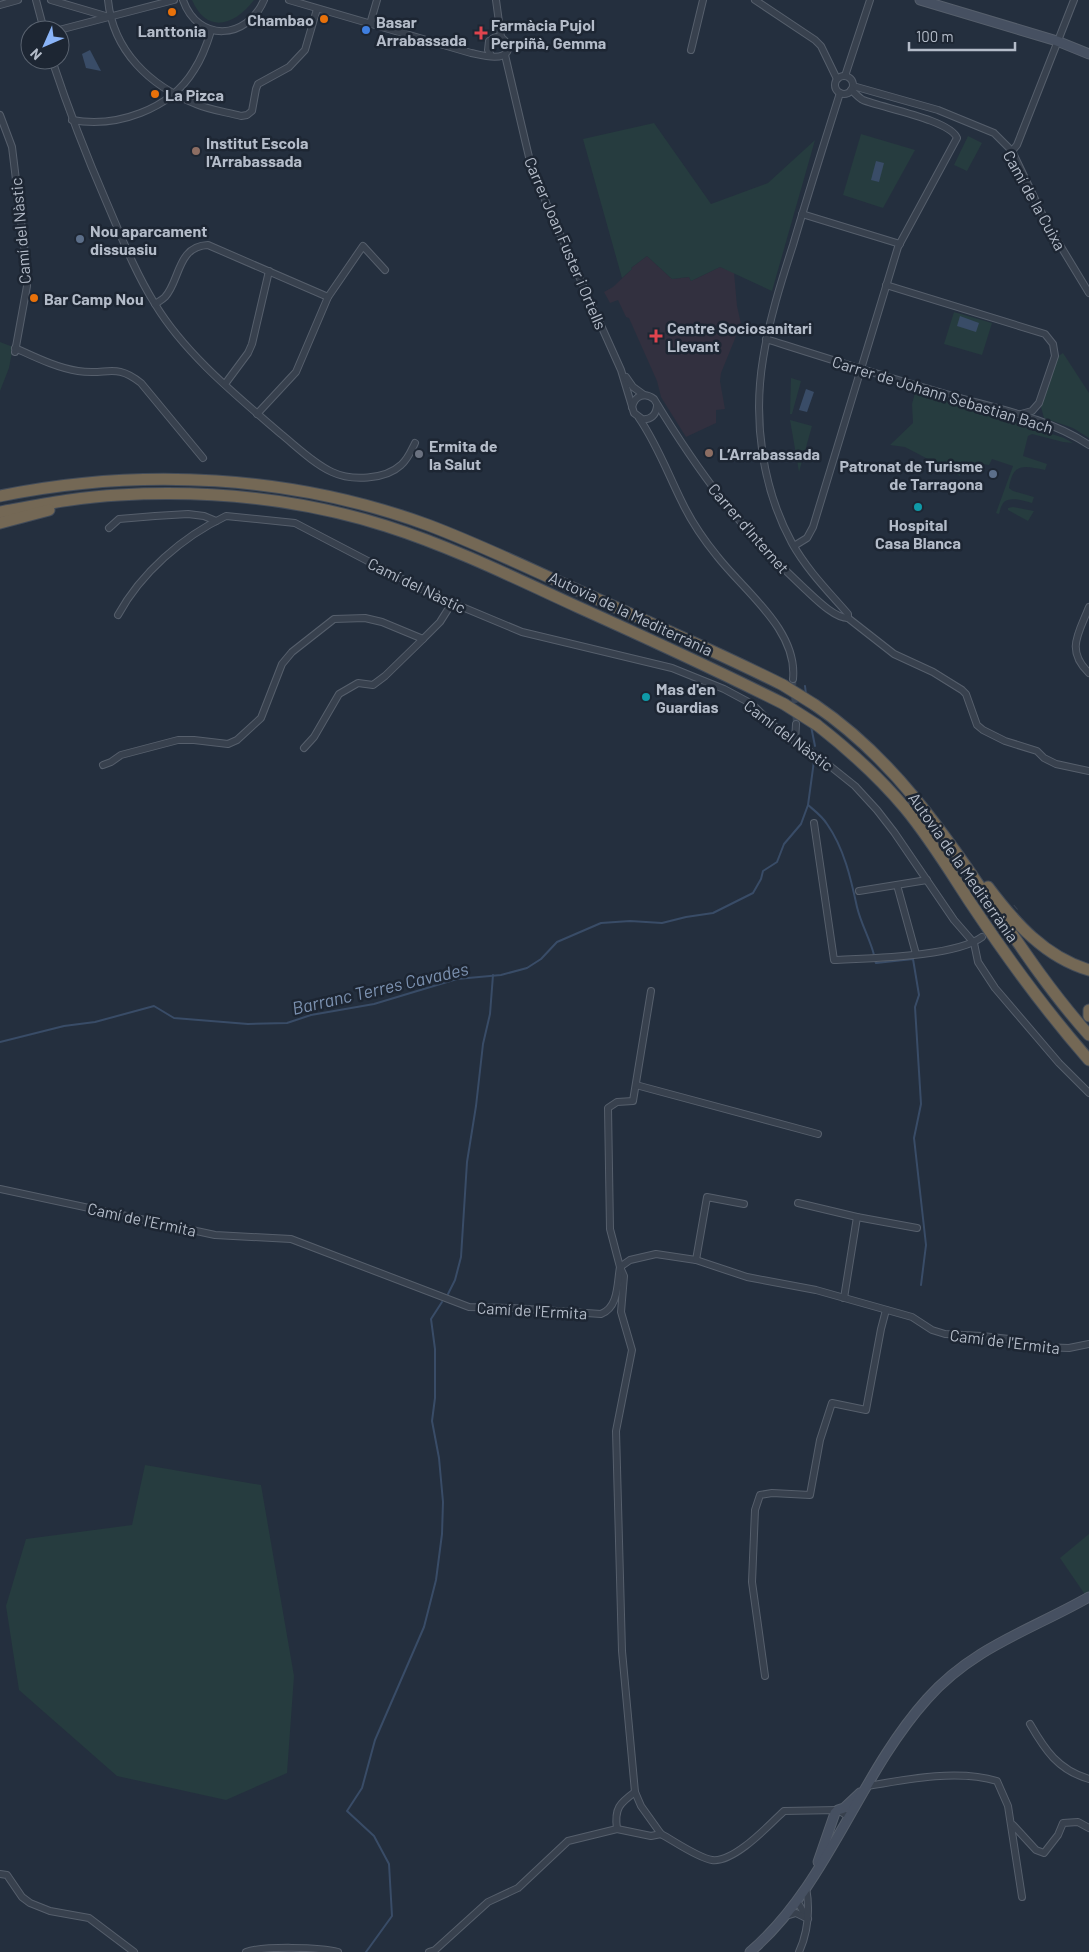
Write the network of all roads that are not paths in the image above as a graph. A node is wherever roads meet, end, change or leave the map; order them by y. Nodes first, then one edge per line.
1 (18, 0) edge
2 (36, 0) edge
3 (51, 0) edge
4 (108, 0) edge
5 (174, 0) edge
6 (183, 0) edge
7 (264, 0) edge
8 (289, 0) edge
9 (377, 0) edge
10 (496, 0) edge
11 (704, 0) edge
12 (754, 0) edge
13 (870, 0) edge
14 (920, 0) edge
15 (1074, 0) edge
16 (0, 5) edge
17 (317, 9) junction
18 (111, 17) junction
19 (41, 20) edge
20 (370, 24) junction
21 (70, 27) edge
22 (211, 30) junction
23 (501, 37) junction
24 (1057, 40) junction
25 (691, 50) dead end
26 (1089, 54) edge
27 (491, 55) junction
28 (505, 55) junction
29 (55, 70) edge
30 (845, 76) junction
31 (837, 79) junction
32 (852, 88) junction
33 (174, 93) junction
34 (840, 93) junction
35 (0, 115) edge
36 (72, 120) junction
37 (1012, 151) junction
38 (802, 214) junction
39 (900, 244) junction
40 (385, 270) dead end
41 (269, 272) junction
42 (886, 285) junction
43 (1089, 293) edge
44 (328, 297) junction
45 (155, 304) junction
46 (766, 339) junction
47 (860, 369) junction
48 (621, 370) junction
49 (225, 384) junction
50 (644, 395) junction
51 (632, 406) junction
52 (655, 412) junction
53 (257, 414) junction
54 (1018, 415) junction
55 (639, 418) junction
56 (650, 434) junction
57 (415, 444) dead end
58 (1089, 445) edge
59 (203, 458) dead end
60 (0, 496) edge
61 (232, 496) junction
62 (0, 512) edge
63 (216, 521) junction
64 (0, 523) edge
65 (110, 528) dead end
66 (794, 546) junction
67 (452, 603) junction
68 (1089, 607) edge
69 (118, 615) dead end
70 (848, 618) junction
71 (423, 638) junction
72 (1089, 673) edge
73 (793, 679) tunnel mouth
74 (796, 724) tunnel mouth
75 (795, 742) junction
76 (304, 748) dead end
77 (103, 765) dead end
78 (1089, 771) edge
79 (814, 823) dead end
80 (944, 834) junction
81 (927, 880) junction
82 (897, 885) junction
83 (859, 891) dead end
84 (982, 937) tunnel mouth
85 (974, 943) junction
86 (916, 954) junction
87 (1089, 970) edge
88 (652, 991) dead end
89 (1089, 1010) edge
90 (1089, 1016) edge
91 (1089, 1035) edge
92 (1089, 1060) edge
93 (636, 1085) junction
94 (1089, 1093) edge
95 (818, 1134) dead end
96 (0, 1189) edge
97 (798, 1203) dead end
98 (744, 1204) dead end
99 (857, 1217) junction
100 (917, 1228) dead end
101 (696, 1260) junction
102 (620, 1267) junction
103 (844, 1298) junction
104 (886, 1310) junction
105 (1089, 1344) edge
106 (1089, 1597) edge
107 (764, 1676) dead end
108 (1030, 1724) dead end
109 (1089, 1779) edge
110 (868, 1786) junction
111 (635, 1792) junction
112 (834, 1812) junction
113 (848, 1818) junction
114 (1012, 1825) junction
115 (1089, 1828) edge
116 (617, 1829) junction
117 (661, 1834) junction
118 (0, 1874) edge
119 (814, 1874) junction
120 (806, 1887) junction
121 (1022, 1898) dead end
122 (797, 1901) junction
123 (808, 1906) junction
124 (786, 1916) junction
125 (808, 1919) junction
126 (134, 1952) edge
127 (246, 1952) edge
128 (338, 1952) edge
129 (430, 1952) edge
130 (750, 1952) edge
131 (799, 1952) edge

1 - 16 street
2 - 19 street
3 - 18 street
4 - 18 street
5 - 18 street
6 - 22 street
7 - 22 street
8 - 17 street
9 - 20 street
10 - 23 street
11 - 25 street
12 - 31 street
13 - 30 street
14 - 24 main road
15 - 24 street
17 - 20 street
17 - 33 street
18 - 21 street
18 - 33 street
20 - 27 street
22 - 33 street
23 - 27 street
23 - 28 street
24 - 26 main road
24 - 37 street
27 - 28 street
28 - 48 street, Carrer Joan Fuster i Ortells
29 - 36 street
30 - 31 street
30 - 32 street
31 - 34 street
32 - 34 street
32 - 37 street, Camí de la Cuixa
32 - 39 street
33 - 36 street
34 - 38 street
35 - 59 street, Camí del Nàstic
36 - 45 street
37 - 43 street, Camí de la Cuixa
38 - 39 street
38 - 46 street
39 - 42 street
40 - 44 street
41 - 44 street
41 - 45 street
41 - 49 street
42 - 47 street
42 - 54 street
44 - 53 street
45 - 49 street
46 - 47 street, Carrer de Johann Sebastian Bach
46 - 66 street
47 - 54 street, Carrer de Johann Sebastian Bach
47 - 66 street
48 - 50 street, Carrer Joan Fuster i Ortells
48 - 51 street, Carrer Joan Fuster i Ortells
49 - 53 street
50 - 51 street
50 - 52 street
51 - 55 street
52 - 55 street
52 - 56 street
52 - 70 street, Carrer d'Internet
53 - 57 street
54 - 58 street, Carrer de Johann Sebastian Bach
55 - 56 street
56 - 73 street
60 - 80 highway, Autovia de la Mediterrània, bridge
61 - 62 highway, Autovia de la Mediterrània
61 - 64 highway
61 - 92 highway, Autovia de la Mediterrània, bridge
63 - 65 street
63 - 67 street, Camí del Nàstic
63 - 69 street
66 - 70 street
67 - 71 street
67 - 75 street, Camí del Nàstic
68 - 72 street
70 - 78 street
71 - 76 street
71 - 77 street
74 - 75 street
75 - 81 street, Camí del Nàstic
79 - 86 street
80 - 87 highway
80 - 91 highway, Autovia de la Mediterrània
81 - 82 street
81 - 85 street, Camí del Nàstic
82 - 83 street
82 - 86 street
84 - 85 street
85 - 86 street
85 - 94 street, Camí del Nàstic
88 - 93 street
89 - 90 highway
93 - 95 street
93 - 102 street
96 - 102 street, Camí de l'Ermita
97 - 99 street
98 - 101 street
99 - 100 street
99 - 103 street
101 - 102 street, Camí de l'Ermita
101 - 103 street, Camí de l'Ermita
102 - 111 street
103 - 104 street, Camí de l'Ermita
104 - 105 street, Camí de l'Ermita
104 - 107 street
106 - 110 main road
108 - 109 street
110 - 112 main road
110 - 113 main road
110 - 114 street
111 - 116 street
111 - 117 street
112 - 113 street
112 - 117 street
112 - 119 main road
113 - 119 main road
114 - 115 street
114 - 121 street
116 - 117 street
116 - 129 street
118 - 126 street
119 - 120 main road
120 - 122 main road
120 - 123 street
122 - 123 street
122 - 124 main road
122 - 125 street
123 - 125 street
124 - 125 street
124 - 130 main road
125 - 131 street
127 - 128 street

